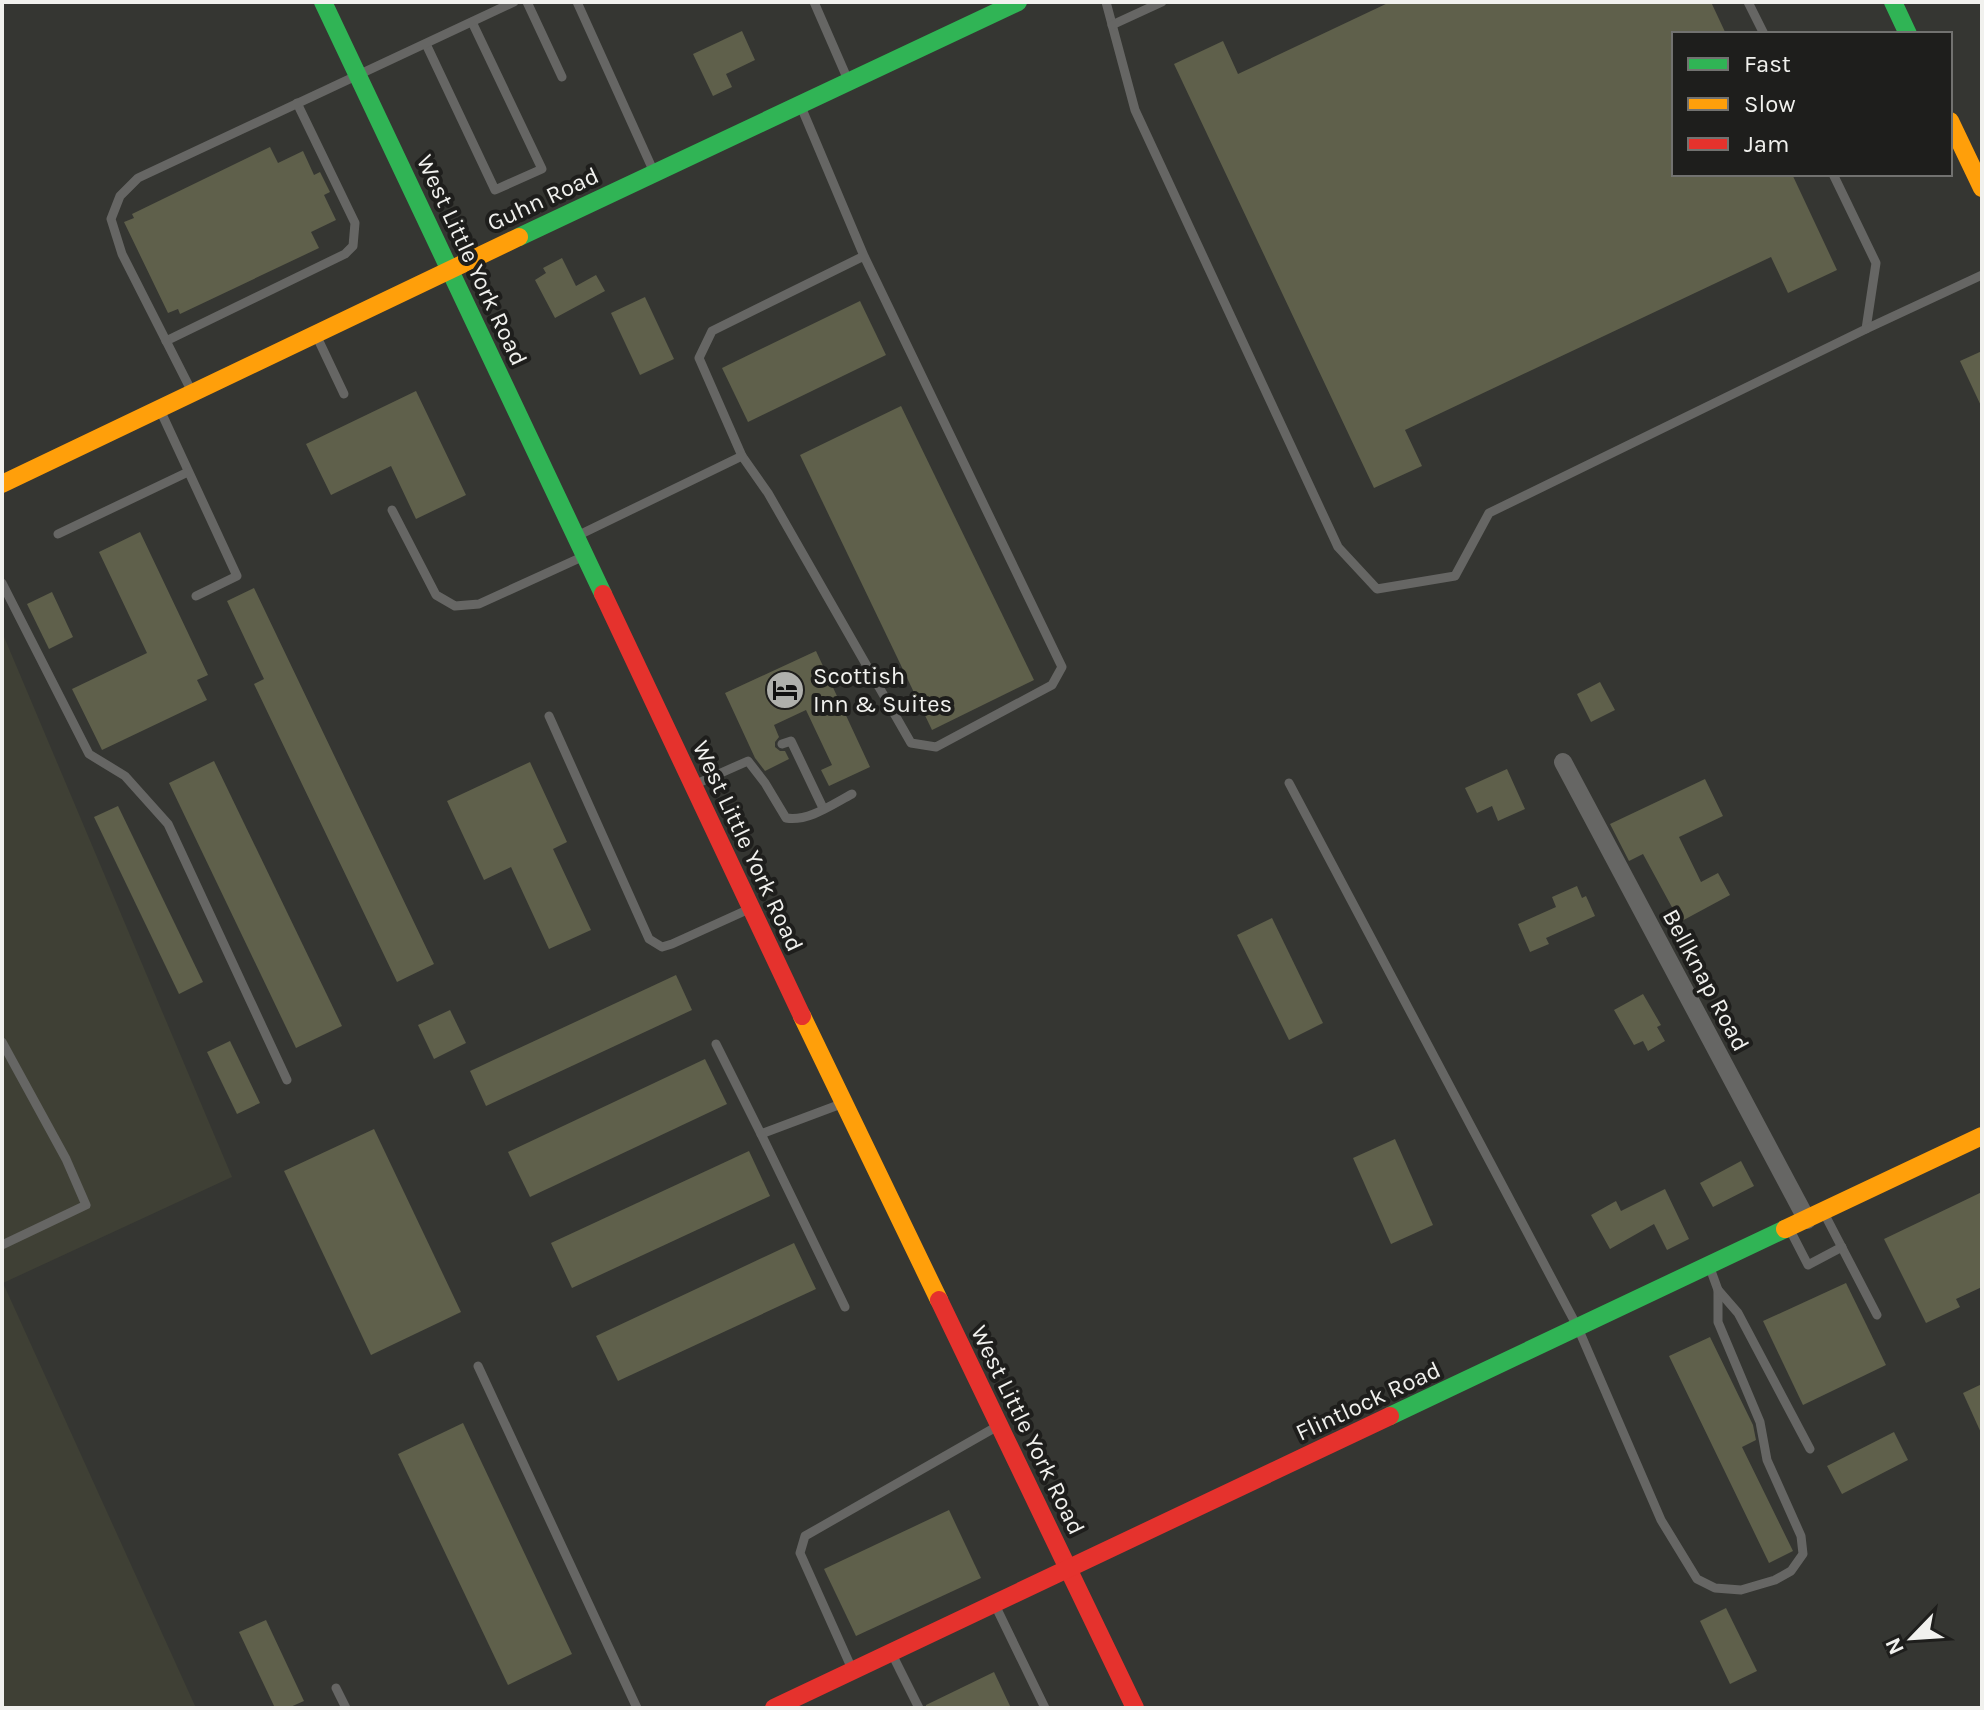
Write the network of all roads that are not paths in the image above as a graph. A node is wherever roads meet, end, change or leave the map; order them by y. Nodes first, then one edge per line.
1 (323, 2) edge
2 (514, 2) edge
3 (527, 2) edge
4 (577, 2) edge
5 (814, 2) edge
6 (1018, 2) edge
7 (1106, 2) edge
8 (1162, 2) edge
9 (1748, 2) edge
10 (1893, 2) edge
11 (472, 22) junction
12 (1112, 25) junction
13 (1763, 32) edge
14 (1907, 32) edge
15 (426, 44) junction
16 (358, 75) junction
17 (562, 77) dead end
18 (850, 83) junction
19 (297, 103) junction
20 (801, 106) junction
21 (1952, 125) edge
22 (655, 173) junction
23 (1834, 176) edge
24 (1982, 188) edge
25 (864, 256) junction
26 (451, 269) junction
27 (1982, 275) edge
28 (1866, 329) junction
29 (315, 333) junction
30 (166, 341) junction
31 (192, 393) junction
32 (344, 394) dead end
33 (159, 408) junction
34 (742, 456) junction
35 (188, 472) junction
36 (2, 484) edge
37 (392, 510) dead end
38 (58, 534) dead end
39 (576, 536) junction
40 (585, 556) junction
41 (2, 583) edge
42 (196, 596) dead end
43 (549, 716) dead end
44 (782, 744) dead end
45 (1563, 762) dead end
46 (1289, 783) dead end
47 (693, 785) junction
48 (852, 794) dead end
49 (823, 808) junction
50 (751, 909) junction
51 (2, 1042) edge
52 (716, 1044) dead end
53 (287, 1080) dead end
54 (844, 1102) junction
55 (761, 1134) junction
56 (1982, 1136) edge
57 (1815, 1216) junction
58 (1789, 1229) junction
59 (2, 1245) edge
60 (1842, 1247) junction
61 (1709, 1267) junction
62 (1718, 1290) junction
63 (845, 1307) dead end
64 (1877, 1315) dead end
65 (1578, 1328) junction
66 (478, 1366) dead end
67 (999, 1425) junction
68 (1810, 1449) dead end
69 (1069, 1569) junction
70 (995, 1605) junction
71 (892, 1653) junction
72 (853, 1671) junction
73 (336, 1688) dead end
74 (346, 1708) edge
75 (637, 1708) edge
76 (774, 1708) edge
77 (919, 1708) edge
78 (1045, 1708) edge
79 (1135, 1708) edge

1 - 16 street, West Little York Road
2 - 11 lane
3 - 17 lane
4 - 22 lane
5 - 18 lane
6 - 18 street, Guhn Road
7 - 12 lane
8 - 12 lane
9 - 13 lane
10 - 14 street
11 - 15 lane
11 - 15 lane
12 - 28 lane
15 - 16 lane
16 - 19 lane
16 - 26 street, West Little York Road
18 - 20 street, Guhn Road
19 - 30 lane
19 - 30 lane
20 - 22 street, Guhn Road
20 - 25 lane
21 - 24 street
22 - 26 street, Guhn Road
23 - 28 lane
25 - 34 lane
25 - 34 lane
26 - 29 street, Guhn Road
26 - 39 street, West Little York Road
27 - 28 lane
29 - 31 street, Guhn Road
29 - 32 lane
30 - 31 lane
31 - 33 street, Guhn Road
33 - 35 lane
33 - 36 street, Guhn Road
34 - 39 lane
35 - 38 lane
35 - 42 lane
37 - 40 lane
39 - 40 street, West Little York Road
40 - 47 street, West Little York Road
41 - 53 lane
43 - 50 lane
44 - 49 lane
45 - 57 street, Bellknap Road
46 - 65 lane
47 - 49 lane
47 - 50 street, West Little York Road
48 - 49 lane
50 - 54 street, West Little York Road
51 - 59 lane
52 - 55 lane
54 - 55 lane
54 - 67 street, West Little York Road
55 - 63 lane
56 - 57 street, Flintlock Road
57 - 58 street, Flintlock Road
57 - 60 lane
58 - 60 lane
58 - 61 street, Flintlock Road
60 - 64 lane
61 - 62 lane
61 - 65 street, Flintlock Road
62 - 65 lane
62 - 68 lane
65 - 69 street, Flintlock Road
66 - 75 lane
67 - 69 street, West Little York Road
67 - 72 lane
69 - 70 street, Flintlock Road
69 - 79 street, West Little York Road
70 - 71 street, Flintlock Road
70 - 78 lane
71 - 72 street, Flintlock Road
71 - 77 lane
72 - 76 street, Flintlock Road
73 - 74 lane

